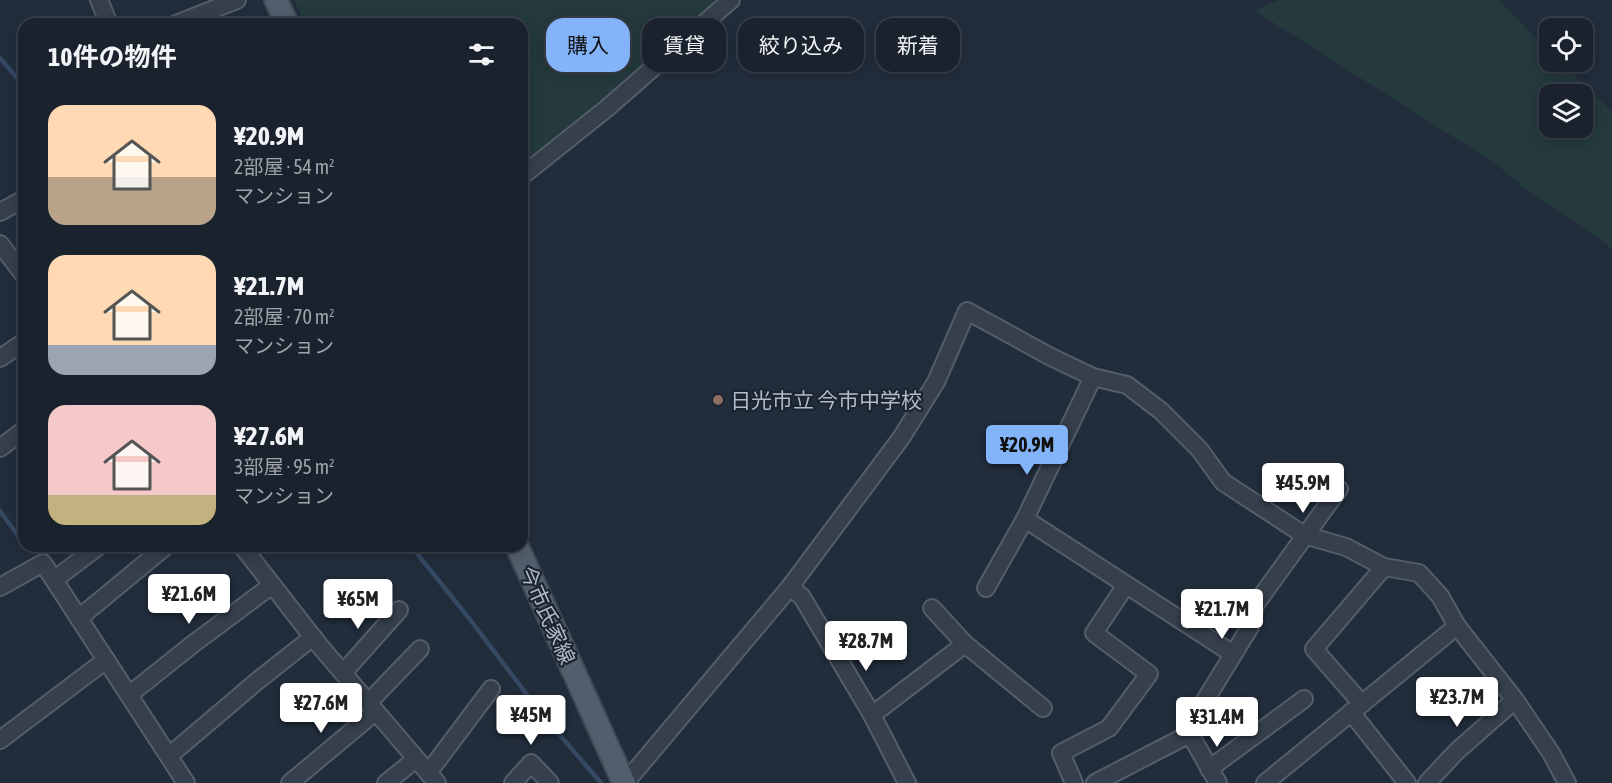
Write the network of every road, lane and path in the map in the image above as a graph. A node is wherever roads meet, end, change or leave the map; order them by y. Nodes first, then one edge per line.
1 (99, 0) edge
2 (237, 0) edge
3 (276, 0) edge
4 (731, 0) edge
5 (106, 18) edge
6 (191, 18) edge
7 (284, 18) edge
8 (528, 171) edge
9 (18, 202) edge
10 (0, 212) edge
11 (0, 244) edge
12 (18, 267) edge
13 (18, 268) edge
14 (0, 272) edge
15 (18, 346) edge
16 (0, 358) edge
17 (1093, 377) junction
18 (18, 434) edge
19 (0, 448) edge
20 (1339, 489) dead end
21 (1025, 519) junction
22 (1304, 535) junction
23 (91, 552) edge
24 (159, 552) edge
25 (251, 552) edge
26 (520, 552) edge
27 (1384, 567) junction
28 (55, 579) junction
29 (272, 585) junction
30 (1126, 585) junction
31 (0, 587) edge
32 (790, 587) junction
33 (986, 588) dead end
34 (932, 608) dead end
35 (399, 610) dead end
36 (80, 618) junction
37 (1457, 626) junction
38 (313, 637) junction
39 (964, 644) junction
40 (420, 649) dead end
41 (1233, 654) junction
42 (106, 660) junction
43 (343, 673) junction
44 (491, 689) dead end
45 (129, 695) junction
46 (1304, 699) dead end
47 (1515, 700) junction
48 (371, 707) junction
49 (1043, 708) dead end
50 (1357, 708) junction
51 (872, 715) junction
52 (1187, 729) junction
53 (0, 740) edge
54 (168, 756) junction
55 (416, 759) junction
56 (1214, 776) edge
57 (432, 778) edge
58 (186, 783) edge
59 (290, 783) edge
60 (386, 783) edge
61 (513, 783) edge
62 (550, 783) edge
63 (625, 783) edge
64 (907, 783) edge
65 (1074, 783) edge
66 (1095, 783) edge
67 (1265, 783) edge
68 (1407, 783) edge
69 (1427, 783) edge
70 (1567, 783) edge

1 - 5 street
2 - 6 street
3 - 7 main road
4 - 8 street
9 - 10 street
11 - 12 street
13 - 14 street
15 - 16 street
17 - 21 street
17 - 22 street
17 - 32 street
18 - 19 street
20 - 22 street
21 - 30 street
21 - 33 street
22 - 27 street
22 - 41 street
23 - 28 street
24 - 36 street
25 - 29 street
26 - 63 main road, 今市氏家線
27 - 37 street
27 - 50 street
28 - 31 street
28 - 36 street
29 - 38 street
29 - 45 street
30 - 41 street
30 - 65 street
32 - 51 street
32 - 63 street
34 - 39 street
35 - 43 street
36 - 42 street
37 - 47 street
37 - 50 street
38 - 43 street
38 - 54 street
39 - 49 street
39 - 51 street
40 - 48 street
41 - 52 street
42 - 45 street
42 - 53 street
43 - 48 street
44 - 57 street
45 - 54 street
46 - 56 street
47 - 69 street
47 - 70 street
48 - 55 street
48 - 59 street
50 - 67 street
50 - 68 street
51 - 64 street
52 - 56 street
52 - 66 street
54 - 58 street
55 - 57 street
55 - 60 street
61 - 62 street

